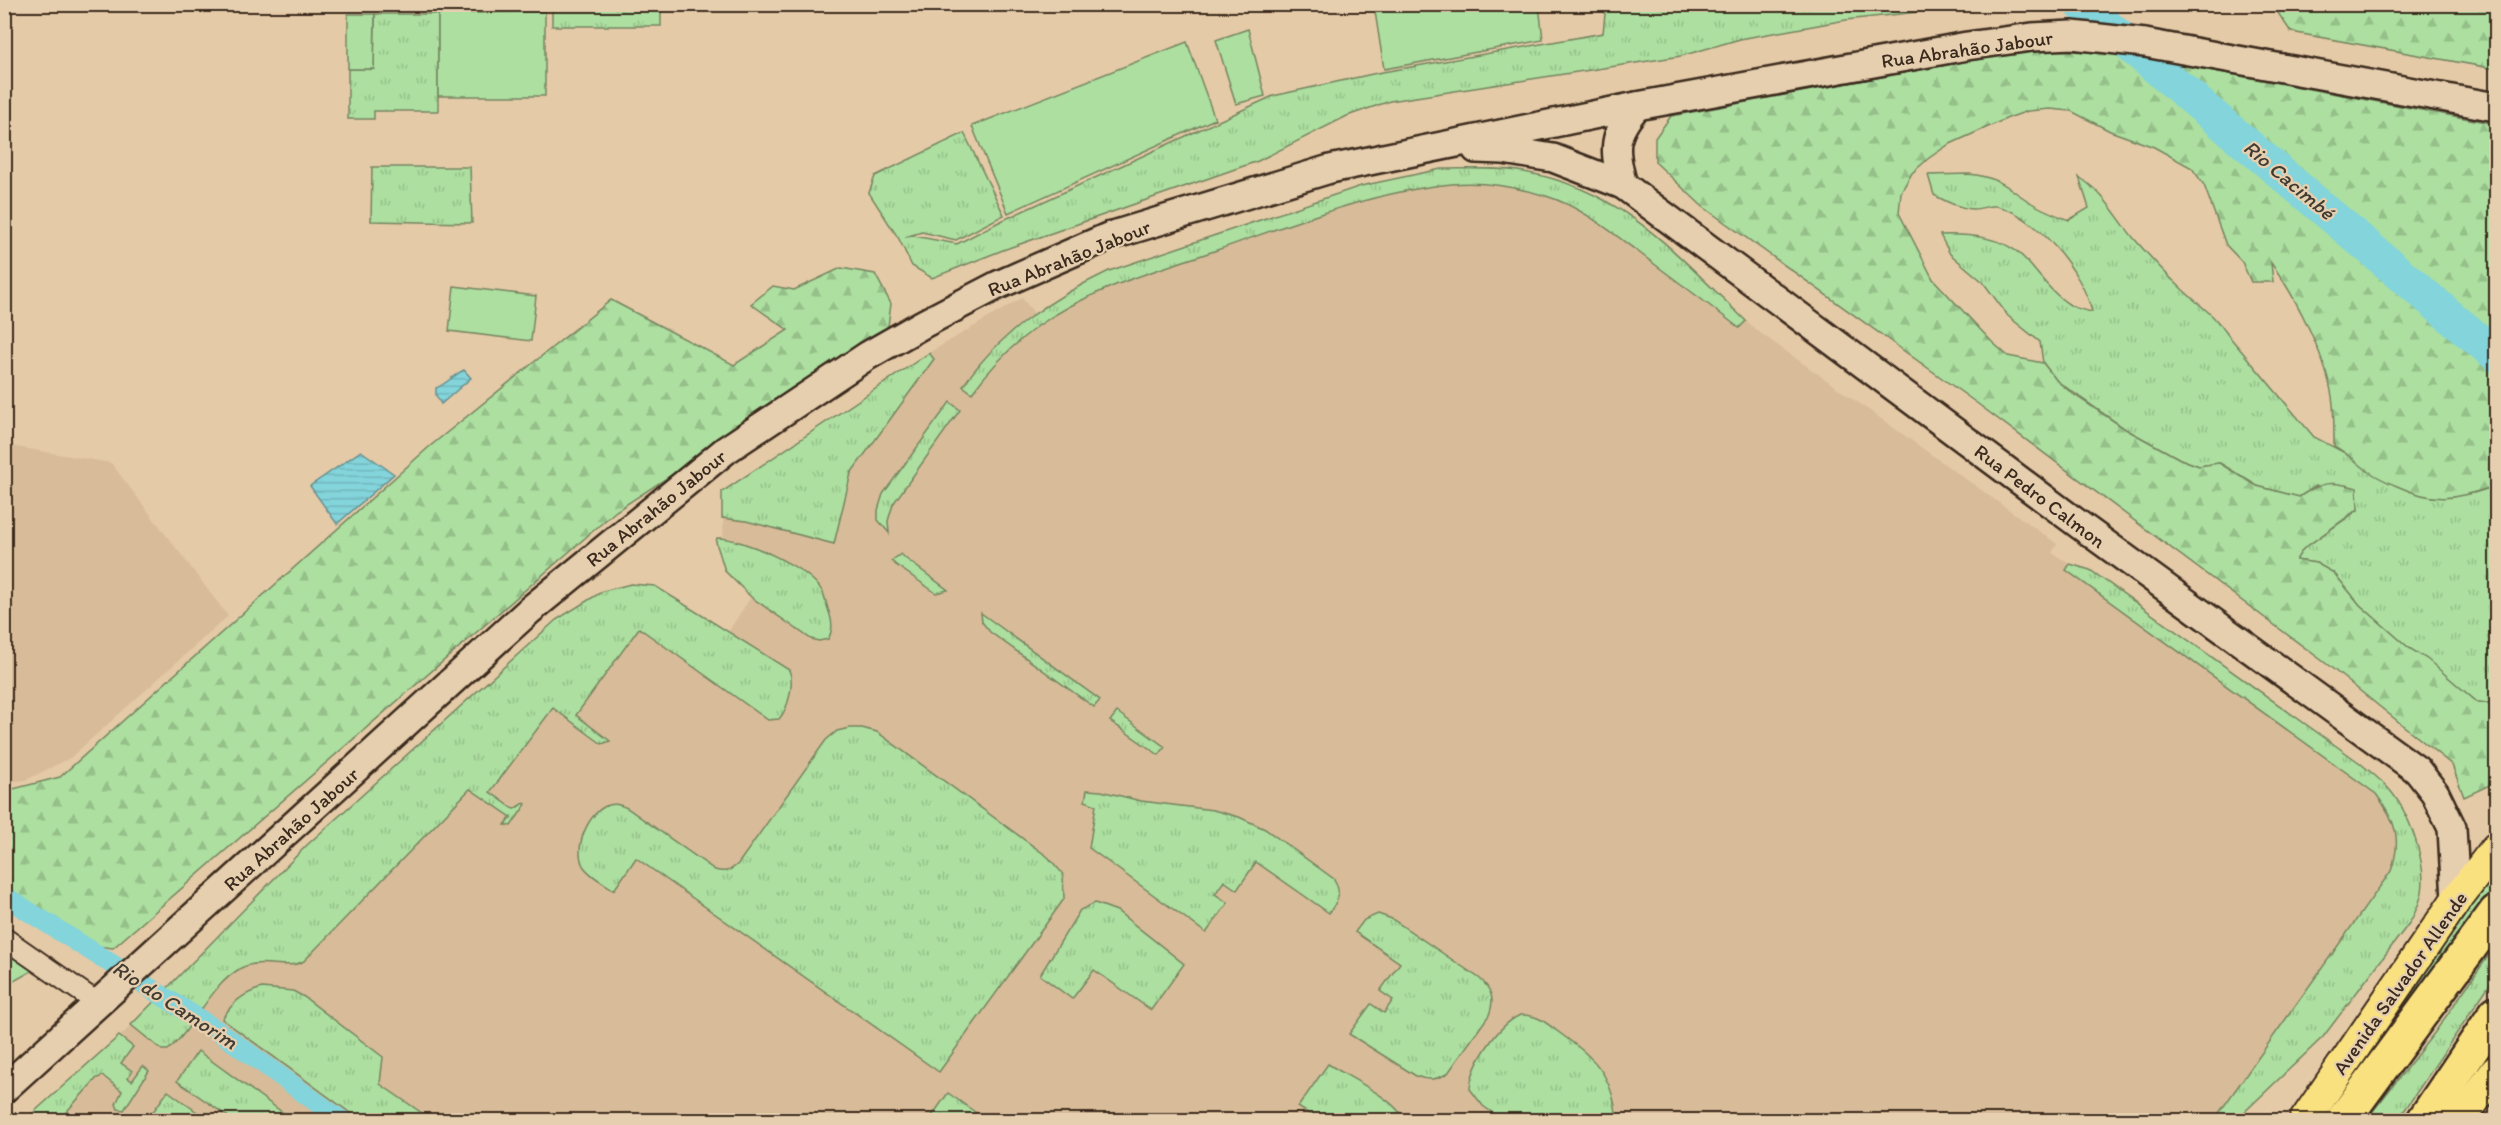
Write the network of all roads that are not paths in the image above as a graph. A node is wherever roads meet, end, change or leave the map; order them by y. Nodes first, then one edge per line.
1 (1637, 106) junction
2 (2496, 107) edge
3 (1439, 147) junction
4 (1623, 185) junction
5 (2496, 848) edge
6 (2456, 900) junction
7 (2496, 912) edge
8 (4, 938) edge
9 (105, 999) junction
10 (2496, 1013) edge
11 (2496, 1071) edge
12 (4, 1089) edge
13 (2305, 1120) edge
14 (2343, 1120) edge
15 (2424, 1120) edge
16 (2460, 1120) edge

1 - 2 street, Rua Abrahão Jabour
1 - 3 street, Rua Abrahão Jabour
1 - 4 street
3 - 4 street, Rua Abrahão Jabour
3 - 9 street, Rua Abrahão Jabour
4 - 6 street, Rua Pedro Calmon
5 - 6 main road, Avenida Salvador Allende
6 - 13 main road, Avenida Salvador Allende
7 - 14 highway, Avenida Salvador Allende
8 - 9 street
9 - 12 street, Rua Abrahão Jabour
10 - 15 highway
11 - 16 main road

